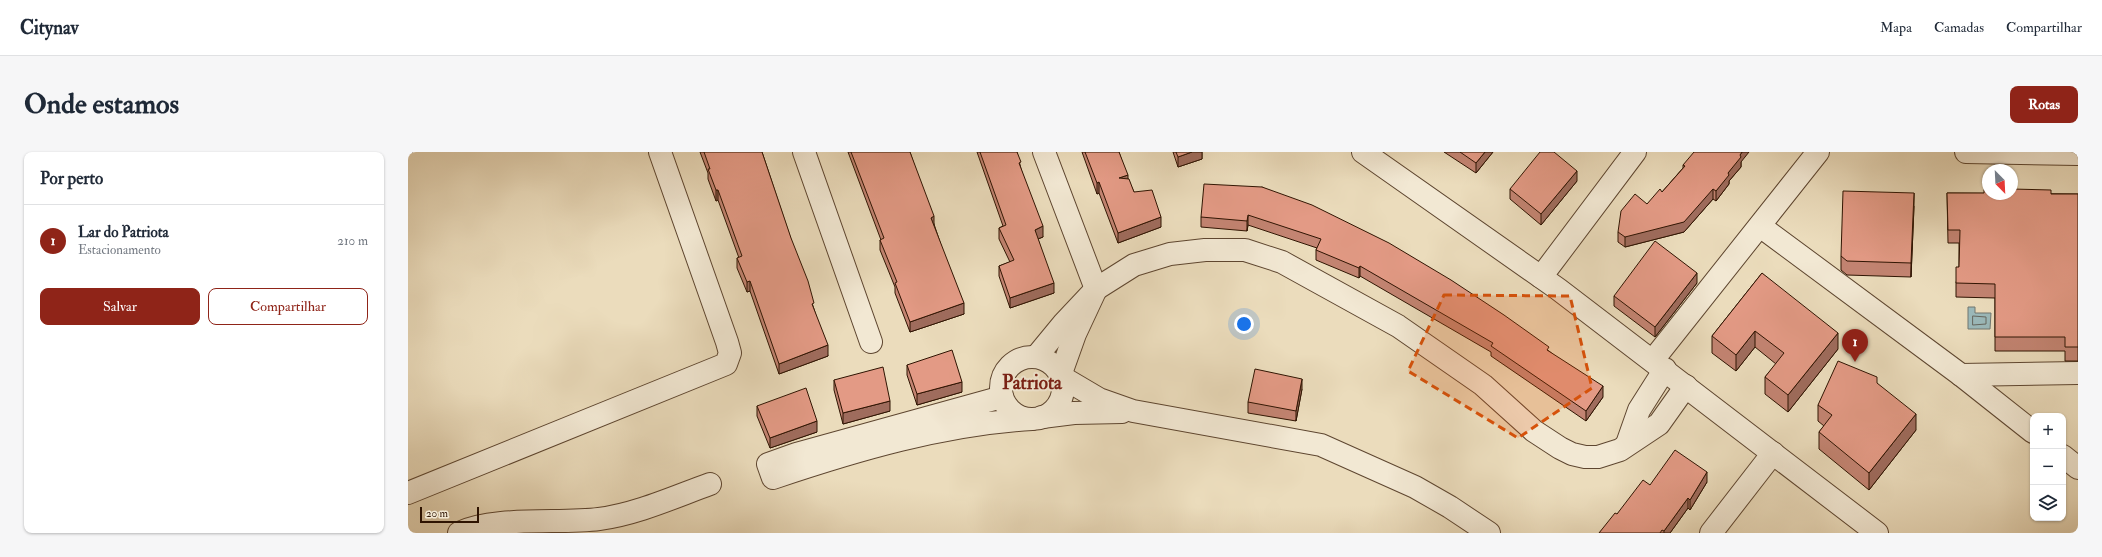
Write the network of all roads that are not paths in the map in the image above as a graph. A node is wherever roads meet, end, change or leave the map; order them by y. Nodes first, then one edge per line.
1 (660, 152) edge
2 (804, 152) edge
3 (1044, 152) edge
4 (1363, 152) edge
5 (1635, 152) edge
6 (1818, 152) edge
7 (1966, 152) edge
8 (2078, 154) edge
9 (1760, 226) junction
10 (1541, 277) junction
11 (1096, 289) junction
12 (871, 342) dead end
13 (1036, 357) junction
14 (1659, 364) junction
15 (2078, 373) edge
16 (1961, 375) junction
17 (1060, 376) junction
18 (1686, 386) junction
19 (1002, 397) junction
20 (1133, 411) junction
21 (1037, 418) junction
22 (2030, 430) edge
23 (1627, 444) junction
24 (1773, 453) junction
25 (2066, 458) edge
26 (2078, 468) edge
27 (710, 484) dead end
28 (408, 493) edge
29 (460, 533) edge
30 (1490, 533) edge
31 (1711, 533) edge
32 (1877, 533) edge

1 - 28 street
2 - 12 street
3 - 11 street
4 - 10 street
5 - 10 street
6 - 9 street
7 - 8 street
9 - 14 street
9 - 16 street
10 - 14 street
11 - 13 street
11 - 17 street
11 - 23 street
13 - 17 street
13 - 19 street
14 - 18 street
14 - 23 street
15 - 16 street
16 - 22 street
17 - 20 street
17 - 21 street
18 - 23 street
18 - 24 street
19 - 21 street
19 - 21 street
20 - 21 street
20 - 30 street
24 - 31 street
24 - 32 street
25 - 26 street
27 - 29 street

